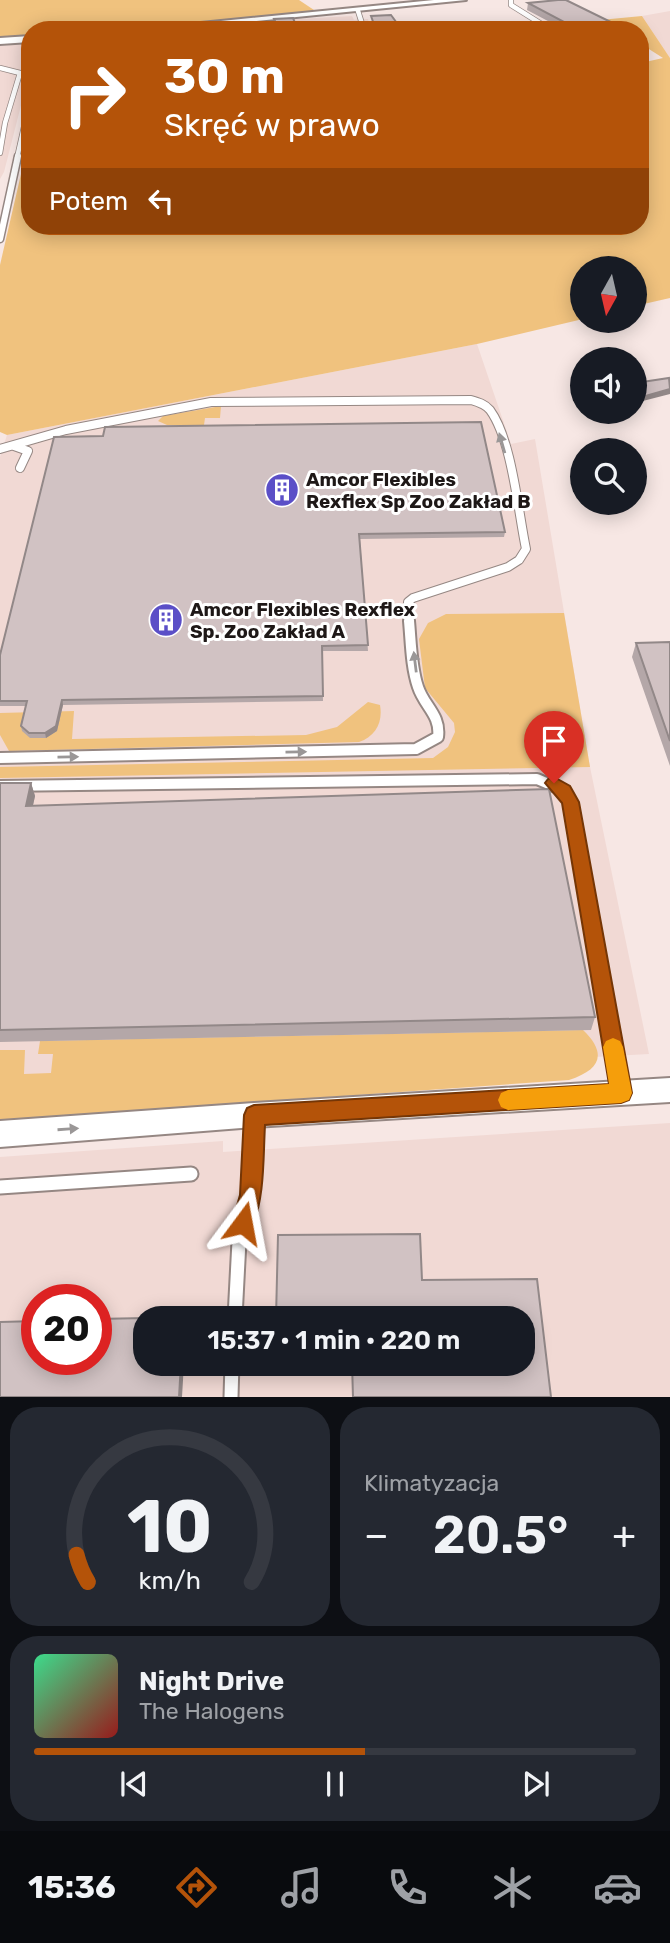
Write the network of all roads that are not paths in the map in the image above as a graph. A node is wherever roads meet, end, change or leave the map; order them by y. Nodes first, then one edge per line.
1 (463, 0) edge
2 (511, 0) edge
3 (358, 11) junction
4 (240, 21) edge
5 (361, 21) edge
6 (537, 21) edge
7 (21, 40) edge
8 (0, 41) edge
9 (0, 68) edge
10 (21, 142) edge
11 (0, 153) edge
12 (0, 239) edge
13 (12, 446) junction
14 (0, 449) edge
15 (20, 468) dead end
16 (0, 758) edge
17 (0, 786) edge
18 (670, 1090) edge
19 (621, 1093) junction
20 (254, 1115) junction
21 (0, 1134) edge
22 (191, 1174) dead end
23 (0, 1187) edge
24 (236, 1306) edge
25 (232, 1376) edge
26 (231, 1397) edge

1 - 3 street
2 - 6 lane
3 - 4 street
3 - 5 lane
7 - 8 street
9 - 11 lane
10 - 12 lane
13 - 14 lane
13 - 15 lane
16 -> 13 lane
17 - 19 lane
18 - 19 street
19 - 20 street
21 -> 20 street
20 - 24 lane
22 - 23 lane
25 - 26 lane

